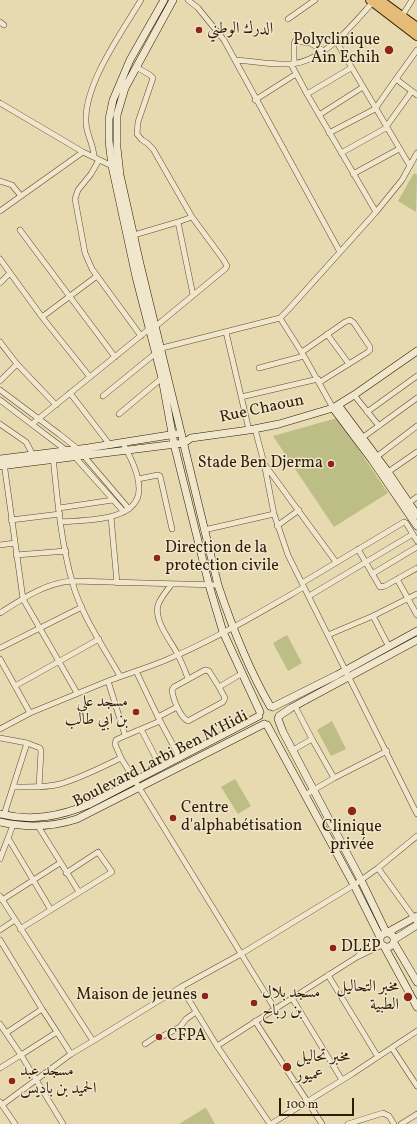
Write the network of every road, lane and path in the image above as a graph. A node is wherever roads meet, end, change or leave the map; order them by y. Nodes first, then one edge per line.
1 (141, 0) edge
2 (164, 0) edge
3 (173, 0) edge
4 (188, 0) edge
5 (315, 0) edge
6 (412, 0) edge
7 (374, 1) edge
8 (402, 16) junction
9 (288, 19) dead end
10 (417, 27) edge
11 (417, 36) edge
12 (336, 42) junction
13 (417, 50) edge
14 (324, 51) junction
15 (234, 60) junction
16 (292, 63) junction
17 (136, 67) junction
18 (351, 68) junction
19 (296, 74) junction
20 (396, 79) junction
21 (363, 87) junction
22 (415, 93) edge
23 (307, 94) junction
24 (256, 100) junction
25 (0, 103) edge
26 (375, 109) junction
27 (319, 115) junction
28 (386, 127) junction
29 (329, 133) junction
30 (399, 149) junction
31 (83, 152) junction
32 (341, 153) junction
33 (417, 153) edge
34 (96, 159) junction
35 (112, 166) junction
36 (410, 166) junction
37 (353, 174) junction
38 (0, 181) edge
39 (21, 196) junction
40 (0, 211) edge
41 (376, 212) junction
42 (192, 217) junction
43 (178, 222) junction
44 (20, 230) dead end
45 (134, 235) junction
46 (340, 252) junction
47 (0, 259) edge
48 (10, 273) junction
49 (97, 276) junction
50 (0, 283) edge
51 (69, 295) junction
52 (193, 295) junction
53 (42, 316) junction
54 (280, 318) junction
55 (152, 328) junction
56 (226, 332) junction
57 (327, 334) junction
58 (141, 336) junction
59 (0, 342) edge
60 (162, 348) junction
61 (417, 352) edge
62 (156, 353) junction
63 (303, 354) junction
64 (114, 357) junction
65 (18, 364) junction
66 (349, 364) junction
67 (259, 368) dead end
68 (417, 376) edge
69 (90, 377) junction
70 (162, 378) junction
71 (0, 381) edge
72 (319, 381) junction
73 (0, 390) edge
74 (70, 393) junction
75 (354, 395) junction
76 (103, 396) dead end
77 (241, 397) junction
78 (417, 398) edge
79 (0, 400) edge
80 (56, 405) junction
81 (335, 406) junction
82 (367, 412) junction
83 (119, 414) dead end
84 (39, 419) junction
85 (0, 424) edge
86 (32, 424) junction
87 (379, 426) junction
88 (417, 426) edge
89 (252, 430) junction
90 (182, 434) junction
91 (172, 435) junction
92 (191, 438) junction
93 (362, 438) junction
94 (123, 443) junction
95 (184, 443) junction
96 (174, 444) junction
97 (110, 445) junction
98 (78, 449) junction
99 (67, 451) junction
100 (127, 451) junction
101 (417, 452) edge
102 (33, 455) junction
103 (52, 456) junction
104 (84, 456) junction
105 (75, 457) junction
106 (374, 459) junction
107 (2, 463) edge
108 (264, 463) junction
109 (388, 472) junction
110 (138, 479) junction
111 (417, 497) edge
112 (112, 500) junction
113 (407, 505) junction
114 (129, 509) junction
115 (299, 510) junction
116 (60, 511) junction
117 (124, 512) junction
118 (274, 514) junction
119 (417, 515) edge
120 (111, 517) junction
121 (11, 520) junction
122 (61, 522) junction
123 (277, 526) junction
124 (417, 526) edge
125 (172, 529) dead end
126 (204, 530) junction
127 (412, 534) junction
128 (417, 541) edge
129 (15, 543) junction
130 (0, 545) edge
131 (417, 547) edge
132 (358, 549) junction
133 (66, 551) junction
134 (16, 555) junction
135 (336, 562) junction
136 (365, 562) junction
137 (417, 568) edge
138 (372, 574) junction
139 (397, 579) junction
140 (72, 581) junction
141 (117, 583) junction
142 (172, 584) junction
143 (209, 585) junction
144 (218, 585) junction
145 (303, 585) junction
146 (417, 594) edge
147 (309, 596) junction
148 (23, 599) junction
149 (408, 599) junction
150 (82, 607) junction
151 (0, 613) edge
152 (417, 615) edge
153 (373, 616) junction
154 (232, 627) junction
155 (40, 628) junction
156 (417, 631) edge
157 (223, 632) junction
158 (328, 635) junction
159 (100, 639) junction
160 (417, 640) edge
161 (389, 647) junction
162 (0, 648) edge
163 (178, 654) junction
164 (0, 659) edge
165 (59, 662) junction
166 (136, 671) junction
167 (241, 674) junction
168 (348, 674) junction
169 (120, 676) junction
170 (188, 679) junction
171 (108, 681) junction
172 (15, 686) junction
173 (219, 687) junction
174 (77, 693) junction
175 (271, 706) junction
176 (295, 706) junction
177 (178, 707) junction
178 (30, 713) junction
179 (260, 714) junction
180 (278, 718) junction
181 (159, 719) junction
182 (265, 724) junction
183 (0, 728) edge
184 (141, 729) junction
185 (126, 735) junction
186 (0, 738) edge
187 (312, 739) junction
188 (26, 743) junction
189 (293, 750) junction
190 (387, 751) junction
191 (121, 758) junction
192 (180, 758) junction
193 (161, 768) junction
194 (334, 778) junction
195 (135, 780) junction
196 (13, 787) junction
197 (39, 787) junction
198 (140, 788) junction
199 (314, 790) junction
200 (306, 795) junction
201 (417, 814) edge
202 (1, 817) edge
203 (13, 825) junction
204 (38, 826) junction
205 (417, 836) edge
206 (8, 838) junction
207 (0, 858) edge
208 (60, 863) junction
209 (378, 868) junction
210 (66, 872) junction
211 (33, 880) junction
212 (361, 880) junction
213 (354, 885) junction
214 (79, 892) junction
215 (1, 898) edge
216 (51, 910) junction
217 (15, 920) junction
218 (416, 920) edge
219 (20, 929) junction
220 (0, 930) edge
221 (383, 939) junction
222 (394, 941) junction
223 (0, 942) edge
224 (241, 954) junction
225 (328, 975) junction
226 (417, 982) edge
227 (181, 987) junction
228 (292, 998) junction
229 (417, 1007) edge
230 (42, 1009) junction
231 (275, 1009) junction
232 (196, 1012) junction
233 (255, 1021) junction
234 (0, 1024) edge
235 (57, 1032) junction
236 (417, 1032) edge
237 (6, 1033) junction
238 (92, 1041) junction
239 (145, 1044) dead end
240 (217, 1046) junction
241 (392, 1048) junction
242 (71, 1054) junction
243 (21, 1056) junction
244 (378, 1057) junction
245 (0, 1067) edge
246 (36, 1079) junction
247 (342, 1080) junction
248 (417, 1086) edge
249 (307, 1101) junction
250 (1, 1103) edge
251 (417, 1114) edge
252 (15, 1124) edge
253 (63, 1124) edge
254 (270, 1124) edge
255 (322, 1124) edge
256 (348, 1124) edge
257 (394, 1124) edge
258 (401, 1124) edge

1 - 34 street
2 - 35 main road
3 - 17 main road
4 - 15 street
5 - 9 street
6 - 8 street
7 - 8 main road
7 - 11 main road
7 - 12 street
8 - 10 main road
12 - 14 street
12 - 18 street
13 - 20 street
14 - 16 street
14 - 16 street
15 - 16 street
15 - 24 street
16 - 19 street
17 - 42 street
17 - 45 main road
18 - 21 street
18 - 23 street
19 - 23 street
19 - 24 street
20 - 22 street
20 - 26 street
21 - 26 street
21 - 27 street
22 - 28 street
23 - 27 street
24 - 46 street
25 - 31 street
26 - 28 street
26 - 29 street
27 - 29 street
28 - 30 street
28 - 32 street
29 - 32 street
30 - 36 street
30 - 37 street
31 - 34 street
31 - 39 street
32 - 37 street
33 - 36 street
34 - 35 street
34 - 49 street
35 - 55 main road
36 - 41 street
37 - 41 street
38 - 39 street
39 - 40 street
41 - 46 street
42 - 43 street
42 - 52 street
43 - 45 street
43 - 52 street
44 - 51 street
45 - 55 main road
46 - 54 street
47 - 48 street
48 - 50 street
48 - 53 street
49 - 51 street
49 - 58 street
51 - 53 street
51 - 64 street
52 - 55 street
53 - 69 street
54 - 56 street
54 - 63 street
55 - 58 street
55 - 60 main road
55 - 62 main road
56 - 60 street
56 - 77 street
57 - 63 street
57 - 66 street
57 - 66 street
58 - 64 street
59 - 65 street
60 - 62 street
60 - 90 main road
61 - 75 main road, Rue Chaoun
62 - 70 main road
62 - 76 street
63 - 67 street
63 - 72 street
64 - 69 street
65 - 71 street
65 - 80 street
66 - 72 street
68 - 82 street
69 - 74 street
70 - 83 street
70 - 91 main road
72 - 77 street
72 - 81 street
73 - 84 street
74 - 80 street
74 - 97 street
75 - 81 main road, Rue Chaoun
75 - 82 street
77 - 89 street
78 - 87 street
79 - 86 street
80 - 84 street
81 - 89 main road, Rue Chaoun
81 - 93 main road
81 - 106 main road
82 - 87 street
84 - 86 street
84 - 98 street
85 - 102 street
86 - 99 street
87 - 93 street
88 - 106 street
89 - 92 main road, Rue Chaoun
89 - 108 street
90 - 91 main road
90 - 92 main road
90 - 95 main road
91 - 94 main road
91 - 96 main road
92 - 95 main road, Rue Chaoun
93 - 106 main road
94 - 97 main road
94 - 100 street
95 - 96 main road
95 - 126 main road
96 - 100 main road
96 - 143 main road
97 - 98 main road
98 - 99 main road
98 - 104 street
99 - 103 main road
99 - 105 street
100 - 104 main road
100 - 110 street
101 - 109 street
102 - 103 main road
102 - 107 main road
103 - 105 main road
103 - 107 main road
103 - 116 street
104 - 105 main road
104 - 114 street
105 - 112 street
106 - 109 main road
106 - 113 main road
107 - 121 street
108 - 115 street
108 - 118 street
109 - 113 main road
110 - 114 street
110 - 125 street
111 - 113 street
112 - 116 street
112 - 117 street
113 - 119 main road
113 - 124 main road
114 - 117 street
115 - 123 street
115 - 135 street
116 - 121 street
116 - 122 street
117 - 120 street
118 - 123 street
118 - 126 street
120 - 122 street
120 - 141 street
121 - 129 street
122 - 133 street
123 - 145 street
126 - 144 main road
127 - 128 street
127 - 132 street
127 - 136 street
129 - 130 street
129 - 134 street
131 - 138 street
132 - 135 street
132 - 136 street
133 - 134 street
133 - 140 street
134 - 148 street
135 - 145 street
136 - 138 street
136 - 147 street
137 - 139 street
138 - 139 street
139 - 149 street
140 - 141 street
140 - 148 street
140 - 150 street
141 - 142 street
142 - 143 street
142 - 163 street
143 - 144 street
143 - 157 main road
144 - 154 main road
145 - 147 street
145 - 154 street
146 - 149 street
147 - 158 street
148 - 151 street
148 - 155 street
149 - 152 street
149 - 153 street
150 - 155 street
150 - 159 street
153 - 158 street
153 - 161 street
154 - 157 street
154 - 175 main road
155 - 162 street
155 - 165 street
156 - 161 main road
157 - 163 street
157 - 167 main road
158 - 168 street
159 - 165 street
159 - 169 street
160 - 168 main road
161 - 168 main road
163 - 166 street
163 - 170 street
164 - 172 street
165 - 172 street
165 - 174 street
166 - 169 street
166 - 181 street
167 - 173 street
167 - 179 main road
168 - 175 main road
168 - 176 main road
168 - 190 street
169 - 171 street
170 - 173 street
170 - 177 street
171 - 174 street
171 - 185 street
172 - 178 street
173 - 177 street
174 - 178 street
175 - 179 main road
175 - 180 main road
176 - 180 main road
176 - 187 street
177 - 181 street
178 - 183 street
179 - 182 main road
179 - 192 main road
180 - 182 main road
180 - 189 main road
181 - 184 street
181 - 192 street
182 - 198 main road, Boulevard Larbi Ben M'Hidi
182 - 200 main road
184 - 185 street
184 - 193 street
185 - 191 street
186 - 188 street
187 - 189 street
187 - 194 street
188 - 196 street
188 - 197 street
189 - 199 main road
190 - 194 street
190 - 201 street
191 - 195 street
191 - 197 street
192 - 193 main road
193 - 195 main road
194 - 199 street
195 - 198 street
195 - 202 main road
196 - 197 street
196 - 202 street
198 - 204 main road, Boulevard Larbi Ben M'Hidi
198 - 224 street
199 - 200 street
199 - 212 main road
200 - 213 main road
202 - 203 main road, Boulevard Larbi Ben M'Hidi
203 - 204 main road, Boulevard Larbi Ben M'Hidi
203 - 206 street
204 - 208 street
205 - 209 street
206 - 207 street
206 - 211 street
208 - 210 street
208 - 211 street
209 - 212 street
209 - 218 street
210 - 214 street
210 - 214 street
211 - 215 street
211 - 216 street
212 - 213 street
212 - 221 main road
213 - 221 main road
213 - 224 street
214 - 216 street
215 - 217 street
216 - 219 street
217 - 219 street
217 - 220 street
218 - 221 main road
218 - 222 main road
219 - 238 street
221 - 222 main road
221 - 222 main road
221 - 225 street
221 - 229 main road
222 - 226 main road
223 - 230 street
224 - 227 street
224 - 231 street
225 - 228 street
225 - 244 street
227 - 232 street
227 - 238 street
228 - 231 street
228 - 247 street
230 - 235 street
230 - 237 street
231 - 233 street
232 - 239 street
232 - 240 street
233 - 240 street
233 - 249 street
234 - 237 street
235 - 242 street
235 - 243 street
236 - 241 street
237 - 243 street
238 - 242 street
240 - 254 street
241 - 244 street
241 - 248 street
242 - 246 street
243 - 245 street
243 - 246 street
244 - 247 street
246 - 250 street
246 - 253 street
247 - 249 street
249 - 254 street
249 - 255 street
250 - 252 street
251 - 258 street
256 - 257 street

